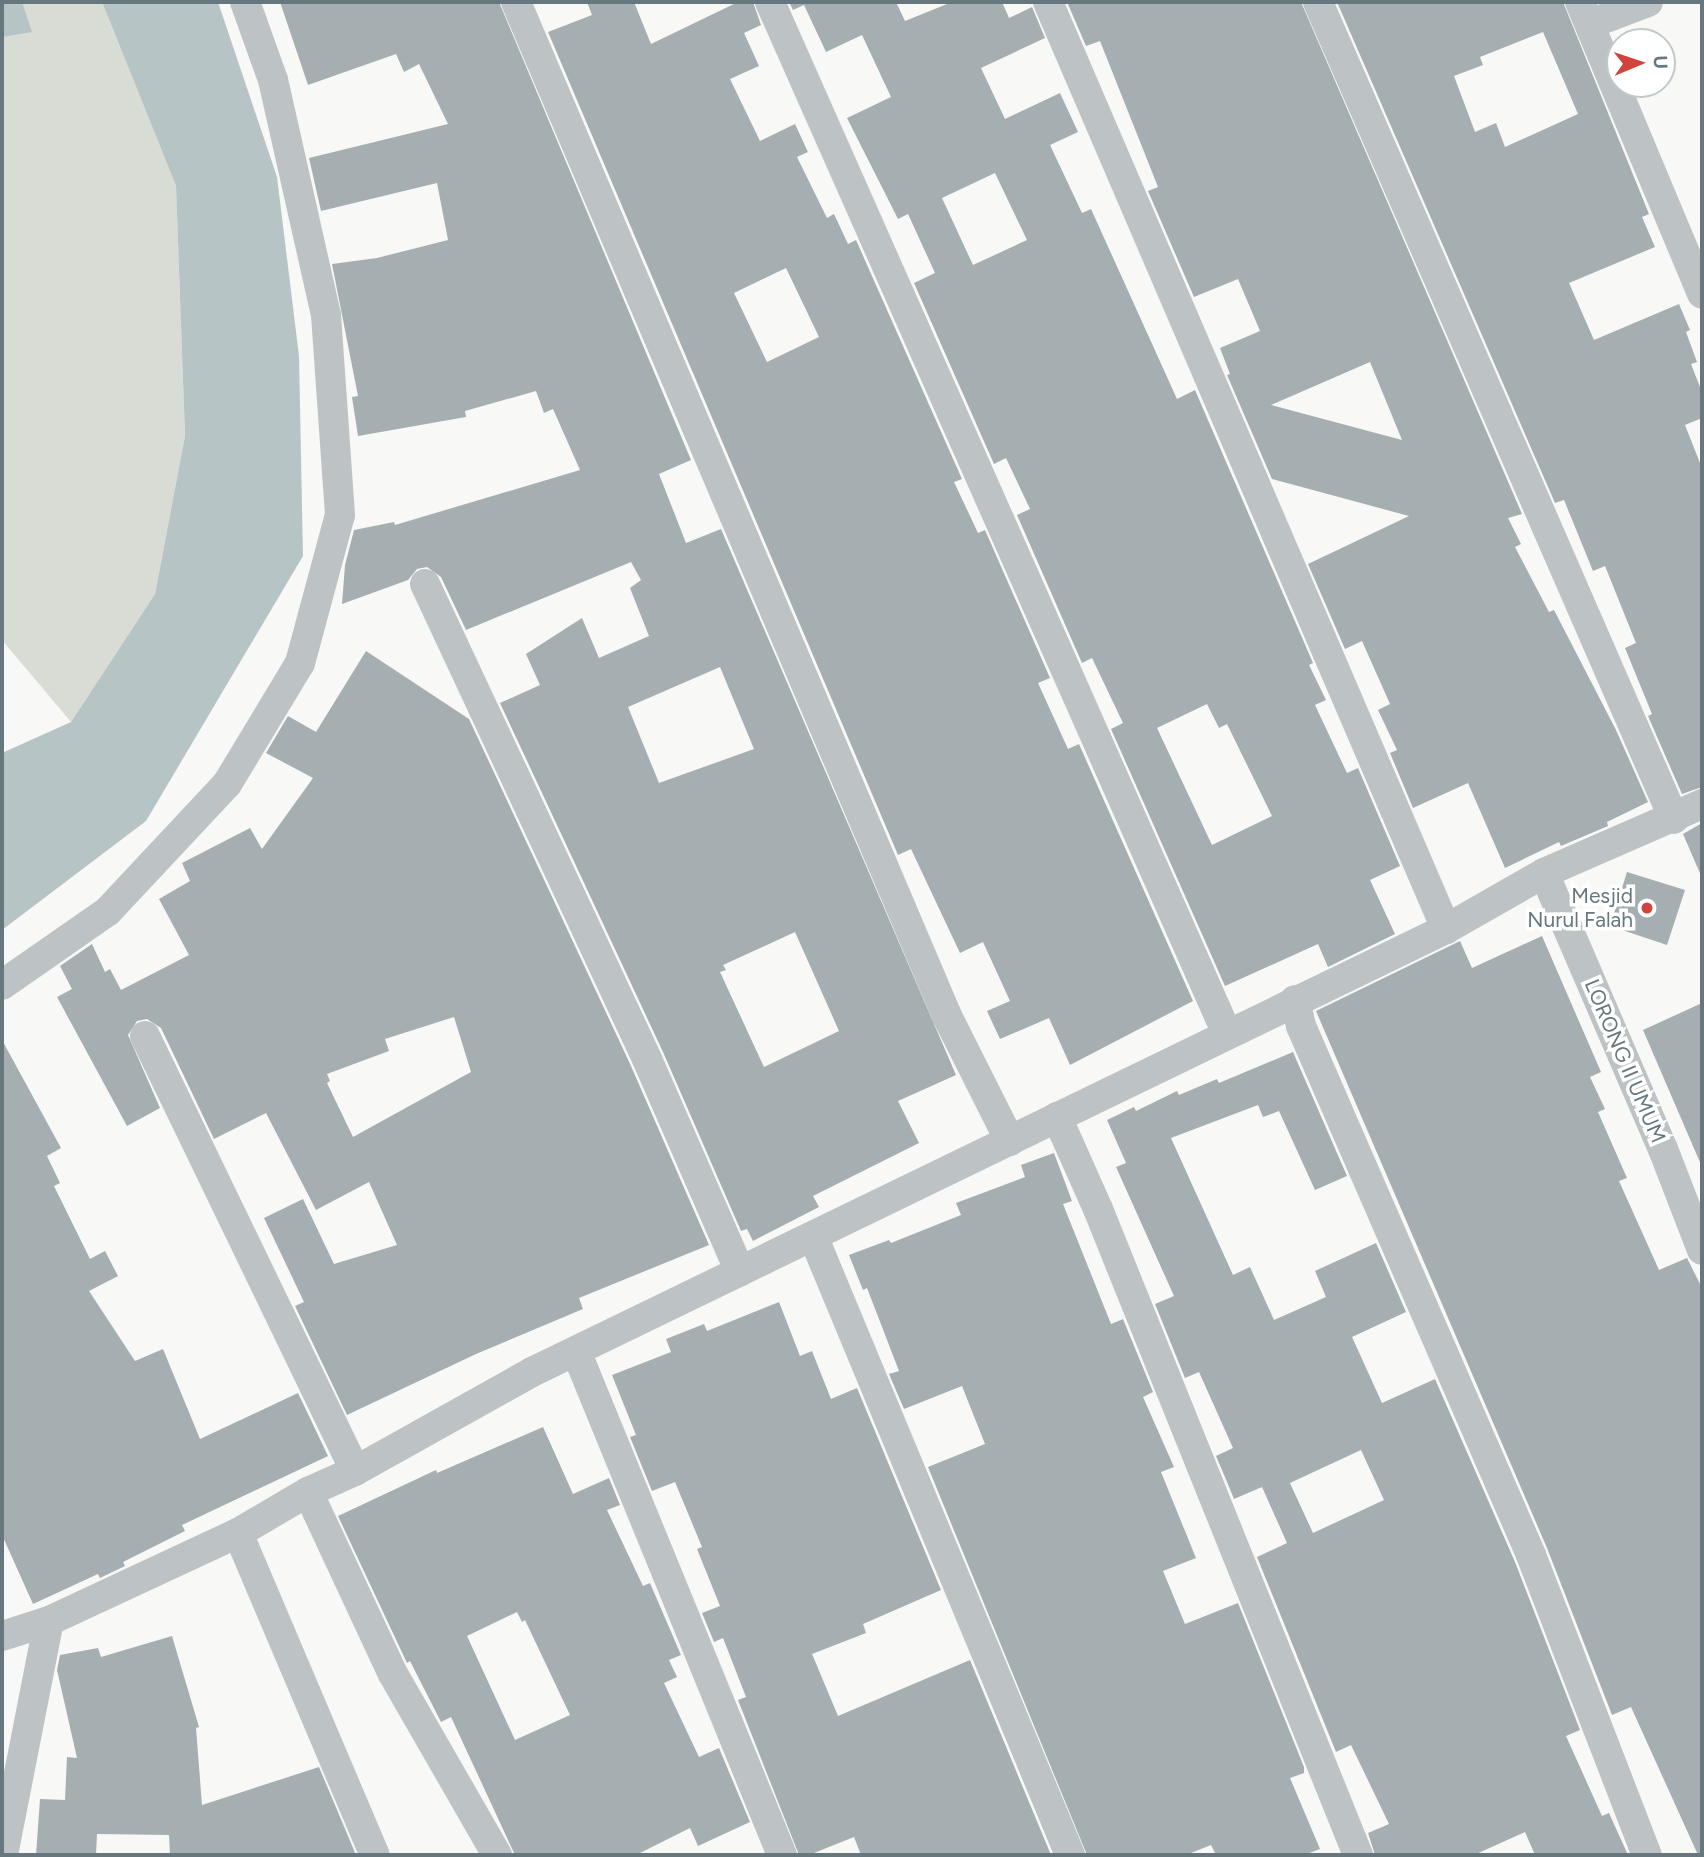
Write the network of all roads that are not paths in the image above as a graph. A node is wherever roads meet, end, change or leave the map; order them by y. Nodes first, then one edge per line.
1 (245, 2) edge
2 (516, 2) edge
3 (770, 2) edge
4 (1048, 2) edge
5 (1318, 2) edge
6 (1648, 2) edge
7 (1585, 13) edge
8 (1702, 293) edge
9 (425, 584) dead end
10 (1702, 804) edge
11 (1674, 819) junction
12 (1544, 873) junction
13 (1446, 929) junction
14 (2, 985) edge
15 (1295, 1000) junction
16 (1227, 1034) junction
17 (145, 1036) dead end
18 (1057, 1117) junction
19 (1010, 1141) junction
20 (813, 1236) junction
21 (1702, 1250) edge
22 (740, 1272) junction
23 (576, 1351) junction
24 (355, 1471) junction
25 (308, 1492) junction
26 (238, 1533) junction
27 (49, 1620) junction
28 (2, 1636) edge
29 (3, 1855) edge
30 (376, 1855) edge
31 (497, 1855) edge
32 (782, 1855) edge
33 (1070, 1855) edge
34 (1358, 1855) edge
35 (1647, 1855) edge

1 - 14 street
2 - 19 street
3 - 16 street
4 - 13 street
5 - 11 street
6 - 7 street
7 - 8 street
9 - 22 street
10 - 11 street
11 - 12 street
12 - 13 street
12 - 21 street, LORONG II UMUM
13 - 15 street
15 - 16 street
15 - 35 street
16 - 18 street
17 - 24 street
18 - 19 street
18 - 34 street
19 - 20 street
20 - 22 street
20 - 33 street
22 - 23 street
23 - 24 street
23 - 32 street
24 - 25 street
25 - 26 street
25 - 31 street
26 - 27 street
26 - 30 street
27 - 28 street
27 - 29 street

